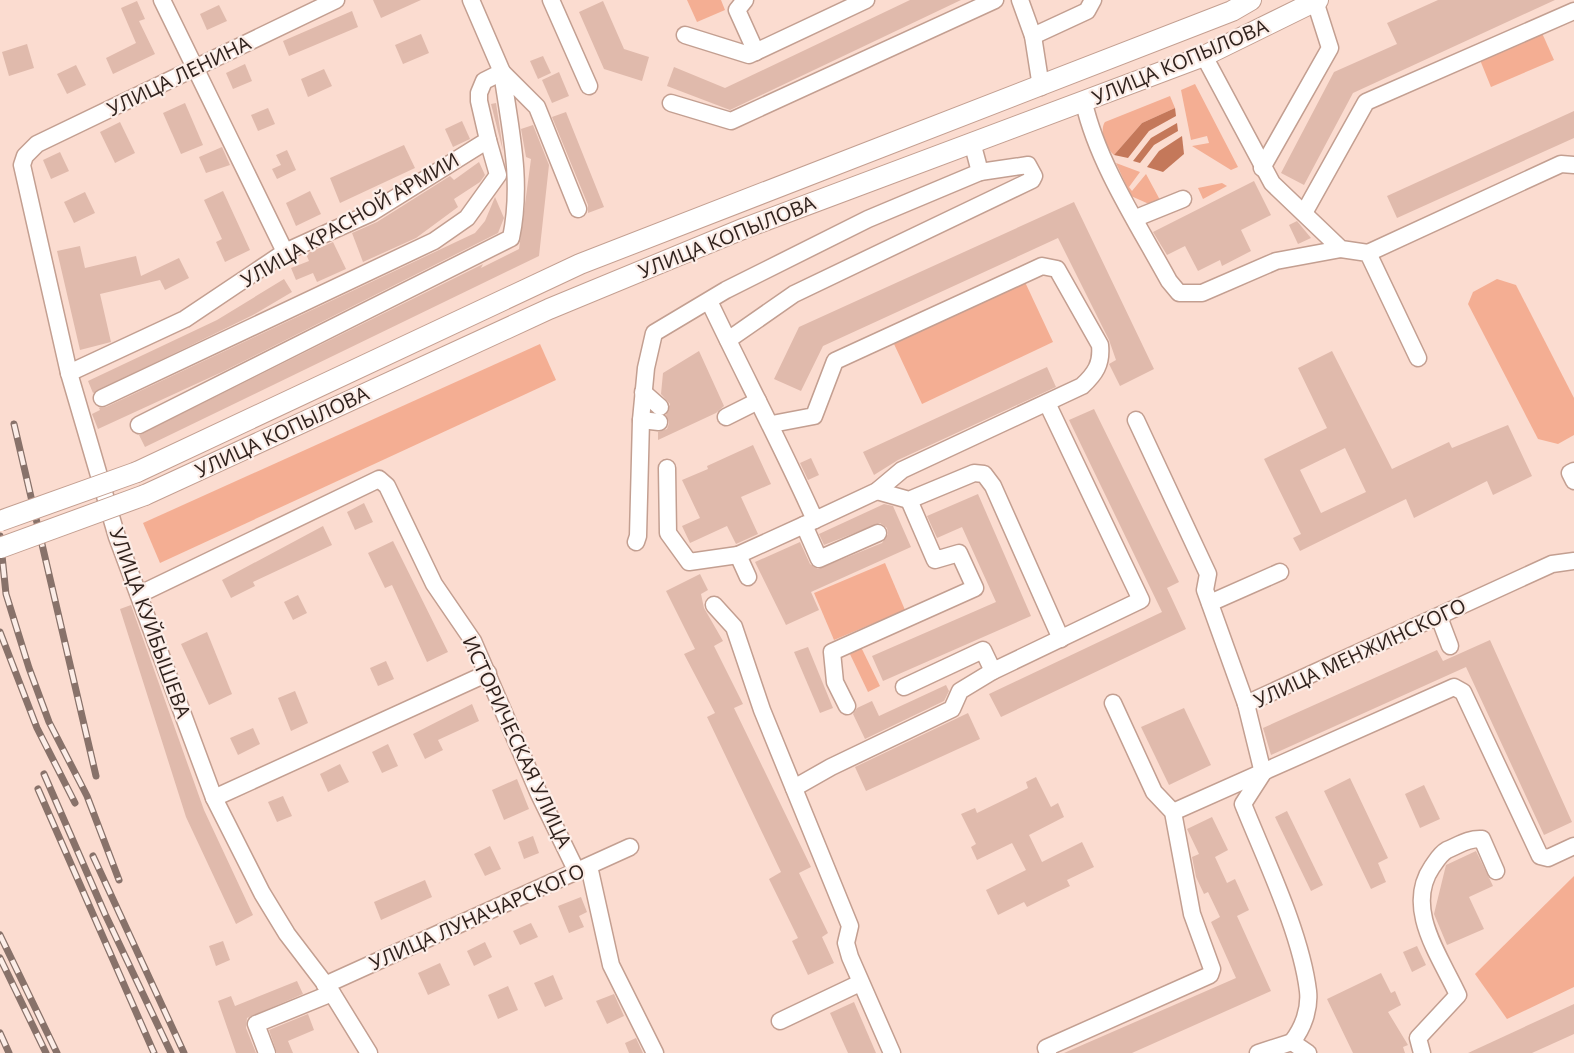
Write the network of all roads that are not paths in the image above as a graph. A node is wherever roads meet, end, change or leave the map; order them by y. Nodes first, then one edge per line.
1 (162, 0) edge
2 (336, 0) edge
3 (471, 0) edge
4 (551, 0) edge
5 (745, 0) edge
6 (866, 0) edge
7 (995, 0) edge
8 (1020, 0) edge
9 (1093, 0) edge
10 (1251, 0) edge
11 (1316, 1) edge
12 (843, 5) edge
13 (1574, 10) edge
14 (686, 35) dead end
15 (1033, 36) junction
16 (756, 52) junction
17 (1204, 56) junction
18 (195, 67) junction
19 (502, 72) junction
20 (589, 86) dead end
21 (1041, 87) junction
22 (671, 103) dead end
23 (1084, 103) junction
24 (488, 140) junction
25 (972, 142) junction
26 (25, 156) joint
27 (1574, 165) edge
28 (1262, 168) junction
29 (980, 172) junction
30 (1183, 199) dead end
31 (578, 209) dead end
32 (1304, 213) junction
33 (1136, 219) junction
34 (1341, 249) junction
35 (285, 252) junction
36 (1368, 253) junction
37 (709, 301) junction
38 (728, 340) junction
39 (1418, 358) dead end
40 (69, 373) junction
41 (643, 392) junction
42 (102, 399) dead end
43 (758, 401) junction
44 (1047, 403) junction
45 (726, 417) dead end
46 (641, 420) junction
47 (1136, 420) dead end
48 (772, 424) junction
49 (139, 425) dead end
50 (667, 468) dead end
51 (1574, 471) edge
52 (1574, 481) edge
53 (877, 491) junction
54 (909, 500) junction
55 (0, 521) edge
56 (809, 523) junction
57 (878, 533) dead end
58 (636, 542) dead end
59 (0, 548) edge
60 (1574, 548) edge
61 (738, 555) junction
62 (1574, 561) edge
63 (1552, 564) junction
64 (1280, 572) dead end
65 (748, 577) dead end
66 (140, 594) junction
67 (1210, 603) junction
68 (714, 604) dead end
69 (1439, 616) junction
70 (1061, 639) junction
71 (1450, 646) dead end
72 (993, 671) junction
73 (488, 672) junction
74 (904, 687) dead end
75 (1113, 703) dead end
76 (1246, 704) junction
77 (847, 706) dead end
78 (1263, 773) junction
79 (794, 788) junction
80 (214, 798) junction
81 (1173, 812) junction
82 (1574, 846) edge
83 (630, 848) dead end
84 (583, 869) junction
85 (1497, 871) dead end
86 (860, 983) junction
87 (328, 989) junction
88 (780, 1021) dead end
89 (1292, 1042) junction
90 (267, 1053) edge
91 (369, 1053) edge
92 (655, 1053) edge
93 (892, 1053) edge
94 (1048, 1053) edge
95 (1258, 1053) edge
96 (1308, 1053) edge
97 (1422, 1053) edge

1 - 18 street
2 - 18 street, УЛИЦА ЛЕНИНА
3 - 19 street
4 - 20 street
5 - 16 street
6 - 12 street
7 - 22 street
8 - 15 street
9 - 15 street
10 - 21 main road, УЛИЦА КОПЫЛОВА
11 - 17 main road, УЛИЦА КОПЫЛОВА
11 - 28 street
12 - 16 street
13 - 32 street
14 - 16 street
15 - 21 street
17 - 23 main road, УЛИЦА КОПЫЛОВА
17 - 28 street
18 - 26 street, УЛИЦА ЛЕНИНА
18 - 35 street
19 - 24 street
19 - 31 street
19 - 49 street
21 - 55 main road, УЛИЦА КОПЫЛОВА, bridge
23 - 25 main road, УЛИЦА КОПЫЛОВА
23 - 33 street
24 - 35 street, УЛИЦА КРАСНОЙ АРМИИ
24 - 42 street
25 - 29 street
25 - 59 main road, УЛИЦА КОПЫЛОВА, bridge
26 - 40 street, УЛИЦА КУЙБЫШЕВА
27 - 36 street
28 - 32 street
29 - 37 street
29 - 38 street
30 - 33 street
32 - 34 street
33 - 34 street
34 - 36 street
35 - 40 street, УЛИЦА КРАСНОЙ АРМИИ
36 - 39 street
37 - 38 street
37 - 41 street
38 - 43 street
40 - 66 street, УЛИЦА КУЙБЫШЕВА
41 - 46 street
41 - 46 street
43 - 45 street
43 - 48 street
44 - 48 street
44 - 53 street
44 - 70 street
46 - 58 street
47 - 67 street
48 - 56 street
50 - 61 street
51 - 52 street
53 - 54 street
53 - 56 street
54 - 70 street
54 - 77 street
56 - 57 street
56 - 61 street
60 - 63 street
61 - 65 street
62 - 63 street, УЛИЦА МЕНЖИНСКОГО
63 - 69 street, УЛИЦА МЕНЖИНСКОГО
64 - 67 street
66 - 73 street, ИСТОРИЧЕСКАЯ УЛИЦА
66 - 80 street, УЛИЦА КУЙБЫШЕВА
67 - 76 street
68 - 79 street
69 - 71 street
69 - 76 street, УЛИЦА МЕНЖИНСКОГО
70 - 72 street
72 - 74 street
72 - 79 street
73 - 80 street
73 - 84 street, ИСТОРИЧЕСКАЯ УЛИЦА
75 - 81 street
76 - 78 street, УЛИЦА МЕНЖИНСКОГО
78 - 81 street
78 - 82 street
78 - 89 street
79 - 86 street
80 - 87 street, УЛИЦА КУЙБЫШЕВА
81 - 94 street
83 - 84 street, УЛИЦА ЛУНАЧАРСКОГО
84 - 87 street, УЛИЦА ЛУНАЧАРСКОГО
84 - 92 street, ИСТОРИЧЕСКАЯ УЛИЦА
85 - 97 street
86 - 88 street
86 - 93 street
87 - 90 street, УЛИЦА ЛУНАЧАРСКОГО
87 - 91 street, УЛИЦА КУЙБЫШЕВА
89 - 95 street
89 - 96 street

